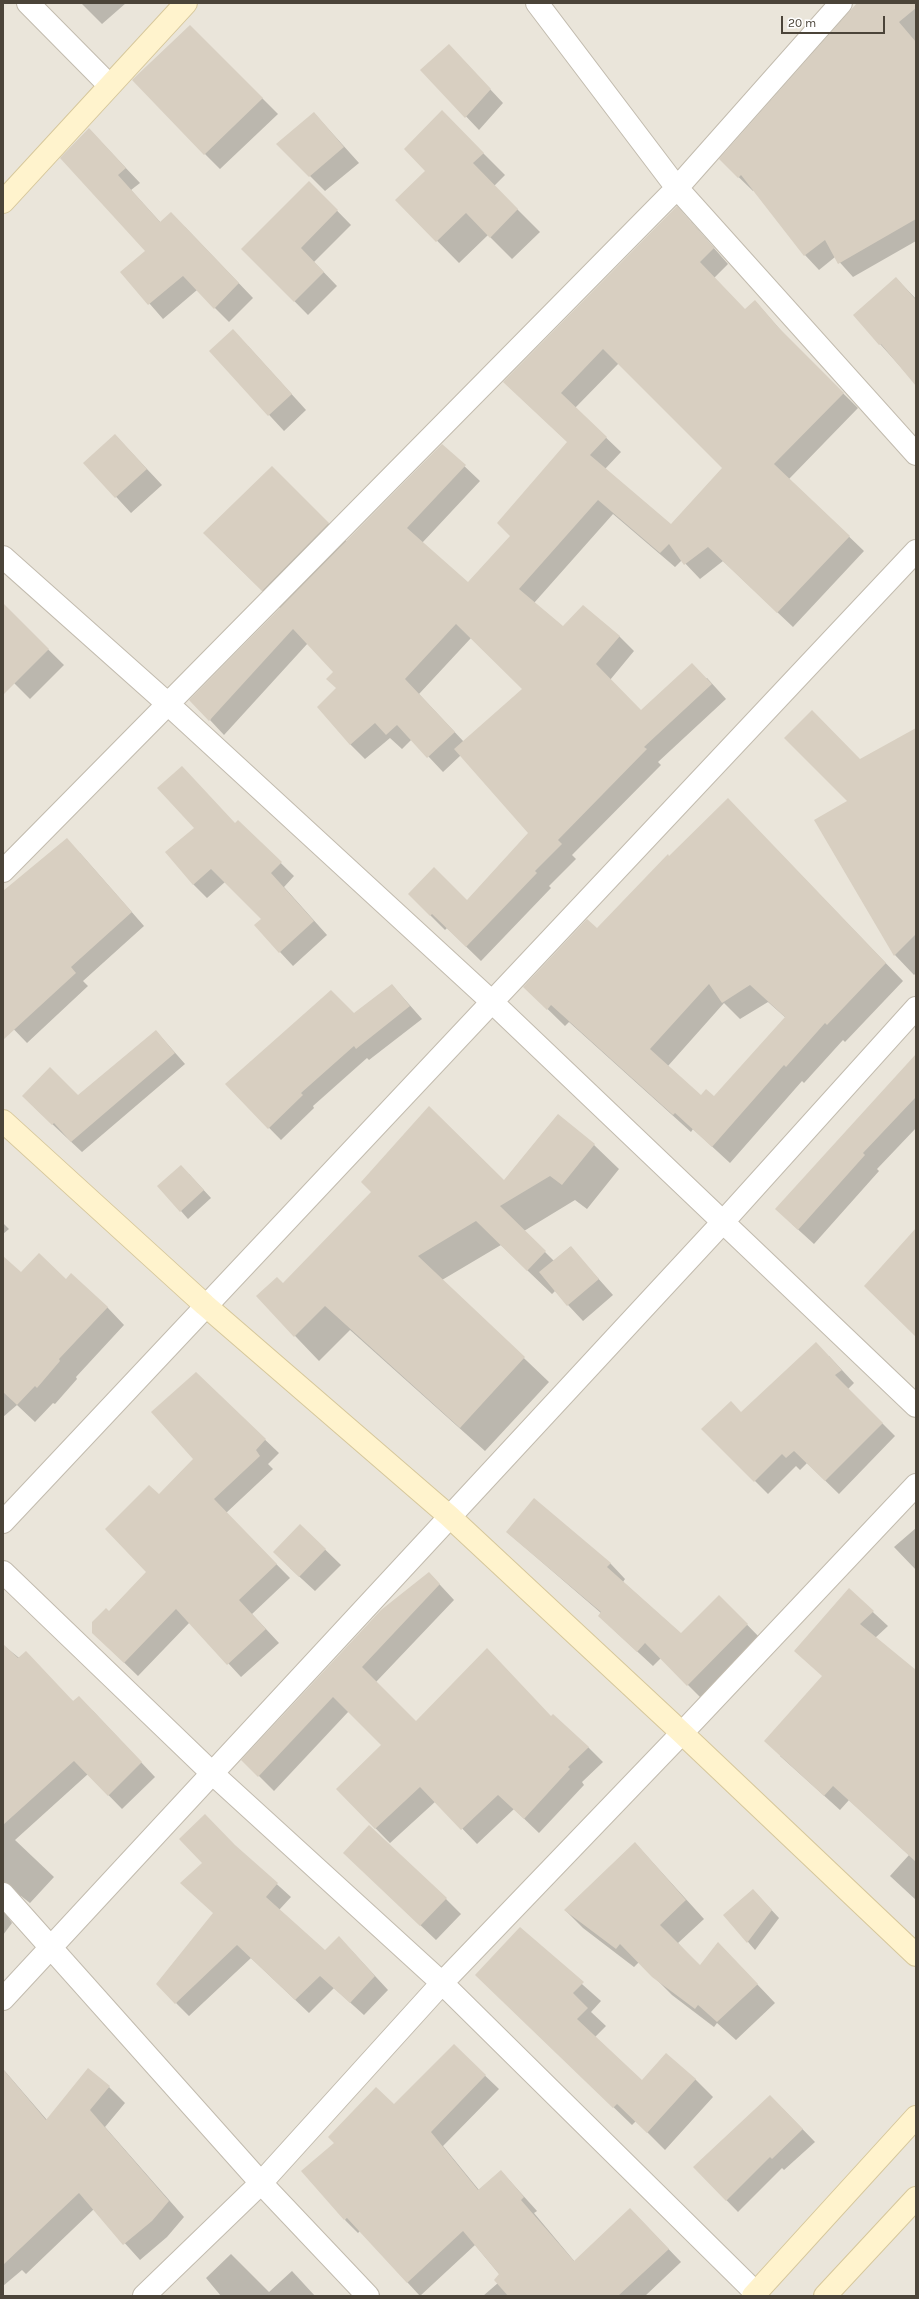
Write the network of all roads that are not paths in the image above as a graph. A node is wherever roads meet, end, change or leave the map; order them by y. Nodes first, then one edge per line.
1 (28, 3) edge
2 (186, 3) edge
3 (537, 3) edge
4 (841, 3) edge
5 (109, 85) junction
6 (676, 188) junction
7 (3, 202) edge
8 (916, 454) edge
9 (916, 551) edge
10 (3, 557) edge
11 (168, 704) junction
12 (3, 871) edge
13 (491, 1000) junction
14 (916, 1008) edge
15 (3, 1121) edge
16 (723, 1222) junction
17 (205, 1305) junction
18 (916, 1406) edge
19 (916, 1485) edge
20 (449, 1516) junction
21 (3, 1522) edge
22 (3, 1572) edge
23 (682, 1733) junction
24 (212, 1774) junction
25 (3, 1894) edge
26 (50, 1947) junction
27 (916, 1955) edge
28 (442, 1983) junction
29 (3, 1999) edge
30 (916, 2117) edge
31 (262, 2183) junction
32 (916, 2198) edge
33 (754, 2294) edge
34 (144, 2296) edge
35 (368, 2296) edge
36 (825, 2296) edge

1 - 5 street
2 - 5 street
3 - 6 street
4 - 6 street
5 - 7 street
6 - 8 street
6 - 11 street
9 - 13 street
10 - 11 street
11 - 12 street
11 - 13 street
13 - 16 street
13 - 17 street
14 - 16 street
15 - 17 street
16 - 18 street
16 - 20 street
17 - 20 street
17 - 21 street
19 - 23 street
20 - 23 street
20 - 24 street
22 - 24 street
23 - 27 street
23 - 28 street
24 - 26 street
24 - 28 street
25 - 26 street
26 - 29 street
26 - 31 street
28 - 31 street
28 - 33 street
30 - 33 street
31 - 34 street
31 - 35 street
32 - 36 street

